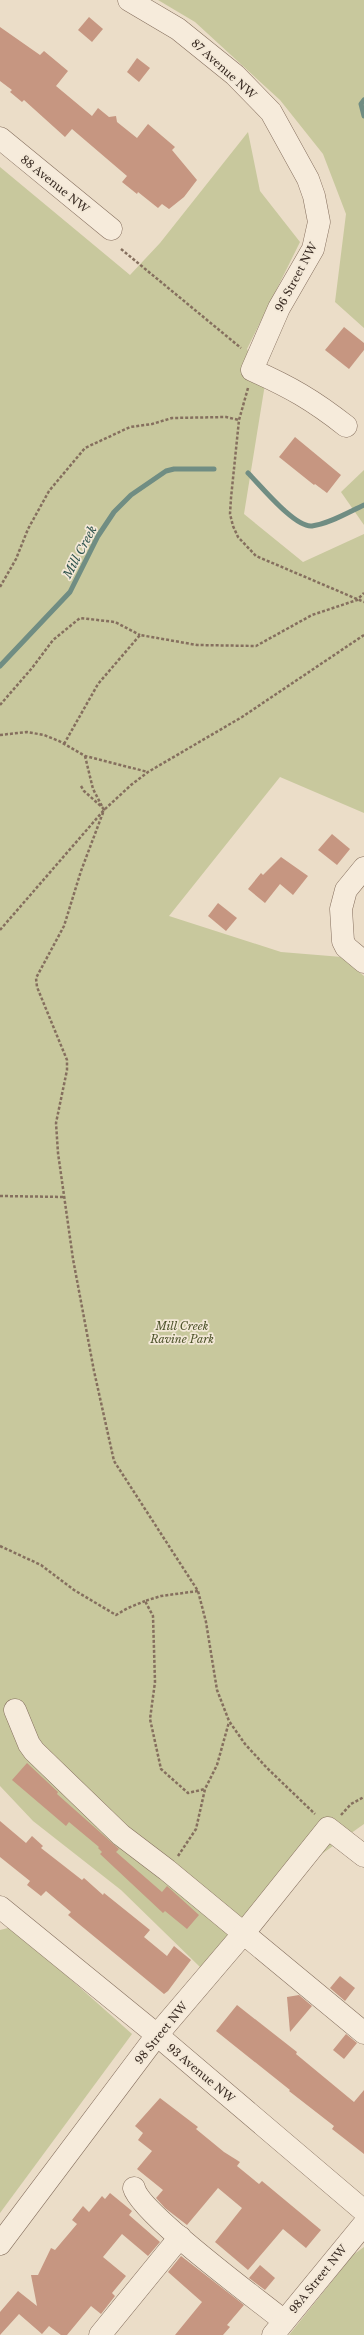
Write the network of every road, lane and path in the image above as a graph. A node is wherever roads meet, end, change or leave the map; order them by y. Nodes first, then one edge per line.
1 (129, 0) edge
2 (0, 138) edge
3 (298, 160) joint
4 (111, 229) dead end
5 (121, 249) dead end
6 (244, 350) dead end
7 (252, 370) junction
8 (239, 420) junction
9 (346, 426) dead end
10 (0, 587) edge
11 (364, 593) edge
12 (357, 600) junction
13 (364, 602) edge
14 (140, 635) junction
15 (364, 635) edge
16 (0, 705) edge
17 (0, 735) edge
18 (64, 744) junction
19 (85, 756) junction
20 (148, 772) junction
21 (81, 786) dead end
22 (104, 810) junction
23 (364, 868) edge
24 (0, 930) edge
25 (364, 962) edge
26 (0, 1196) edge
27 (65, 1197) junction
28 (0, 1546) edge
29 (198, 1591) junction
30 (145, 1601) junction
31 (16, 1710) dead end
32 (229, 1721) junction
33 (206, 1789) junction
34 (364, 1797) edge
35 (328, 1828) junction
36 (364, 1856) edge
37 (167, 1870) junction
38 (0, 1907) edge
39 (243, 1934) junction
40 (364, 2033) edge
41 (157, 2035) junction
42 (134, 2188) dead end
43 (364, 2211) edge
44 (364, 2224) edge
45 (180, 2237) junction
46 (0, 2244) edge
47 (278, 2328) edge
48 (100, 2335) edge

1 - 3 street, 87 Avenue NW
2 - 4 street, 88 Avenue NW
3 - 7 street, 96 Street NW
5 - 6 path
7 - 8 path
7 - 9 street
8 - 10 path
8 - 12 path
11 - 12 path
12 - 13 path
12 - 14 path
14 - 16 path
14 - 18 path
15 - 20 path
17 - 18 path
18 - 19 path
19 - 20 path
19 - 22 path
20 - 22 path
21 - 22 path
22 - 24 path
22 - 27 path
23 - 25 street
26 - 27 path
27 - 29 path
28 - 30 path
29 - 30 path
29 - 32 path
30 - 33 path
31 - 37 street
32 - 33 path
32 - 35 path
33 - 37 path
34 - 35 path
35 - 36 street
35 - 39 street, 98 Street NW
37 - 39 street
38 - 41 street, 93 Avenue NW
39 - 40 street
39 - 41 street, 98 Street NW
41 - 43 street, 93 Avenue NW
41 - 46 street, 98 Street NW
42 - 45 street
44 - 47 street, 98A Street NW
45 - 47 street
45 - 48 street

